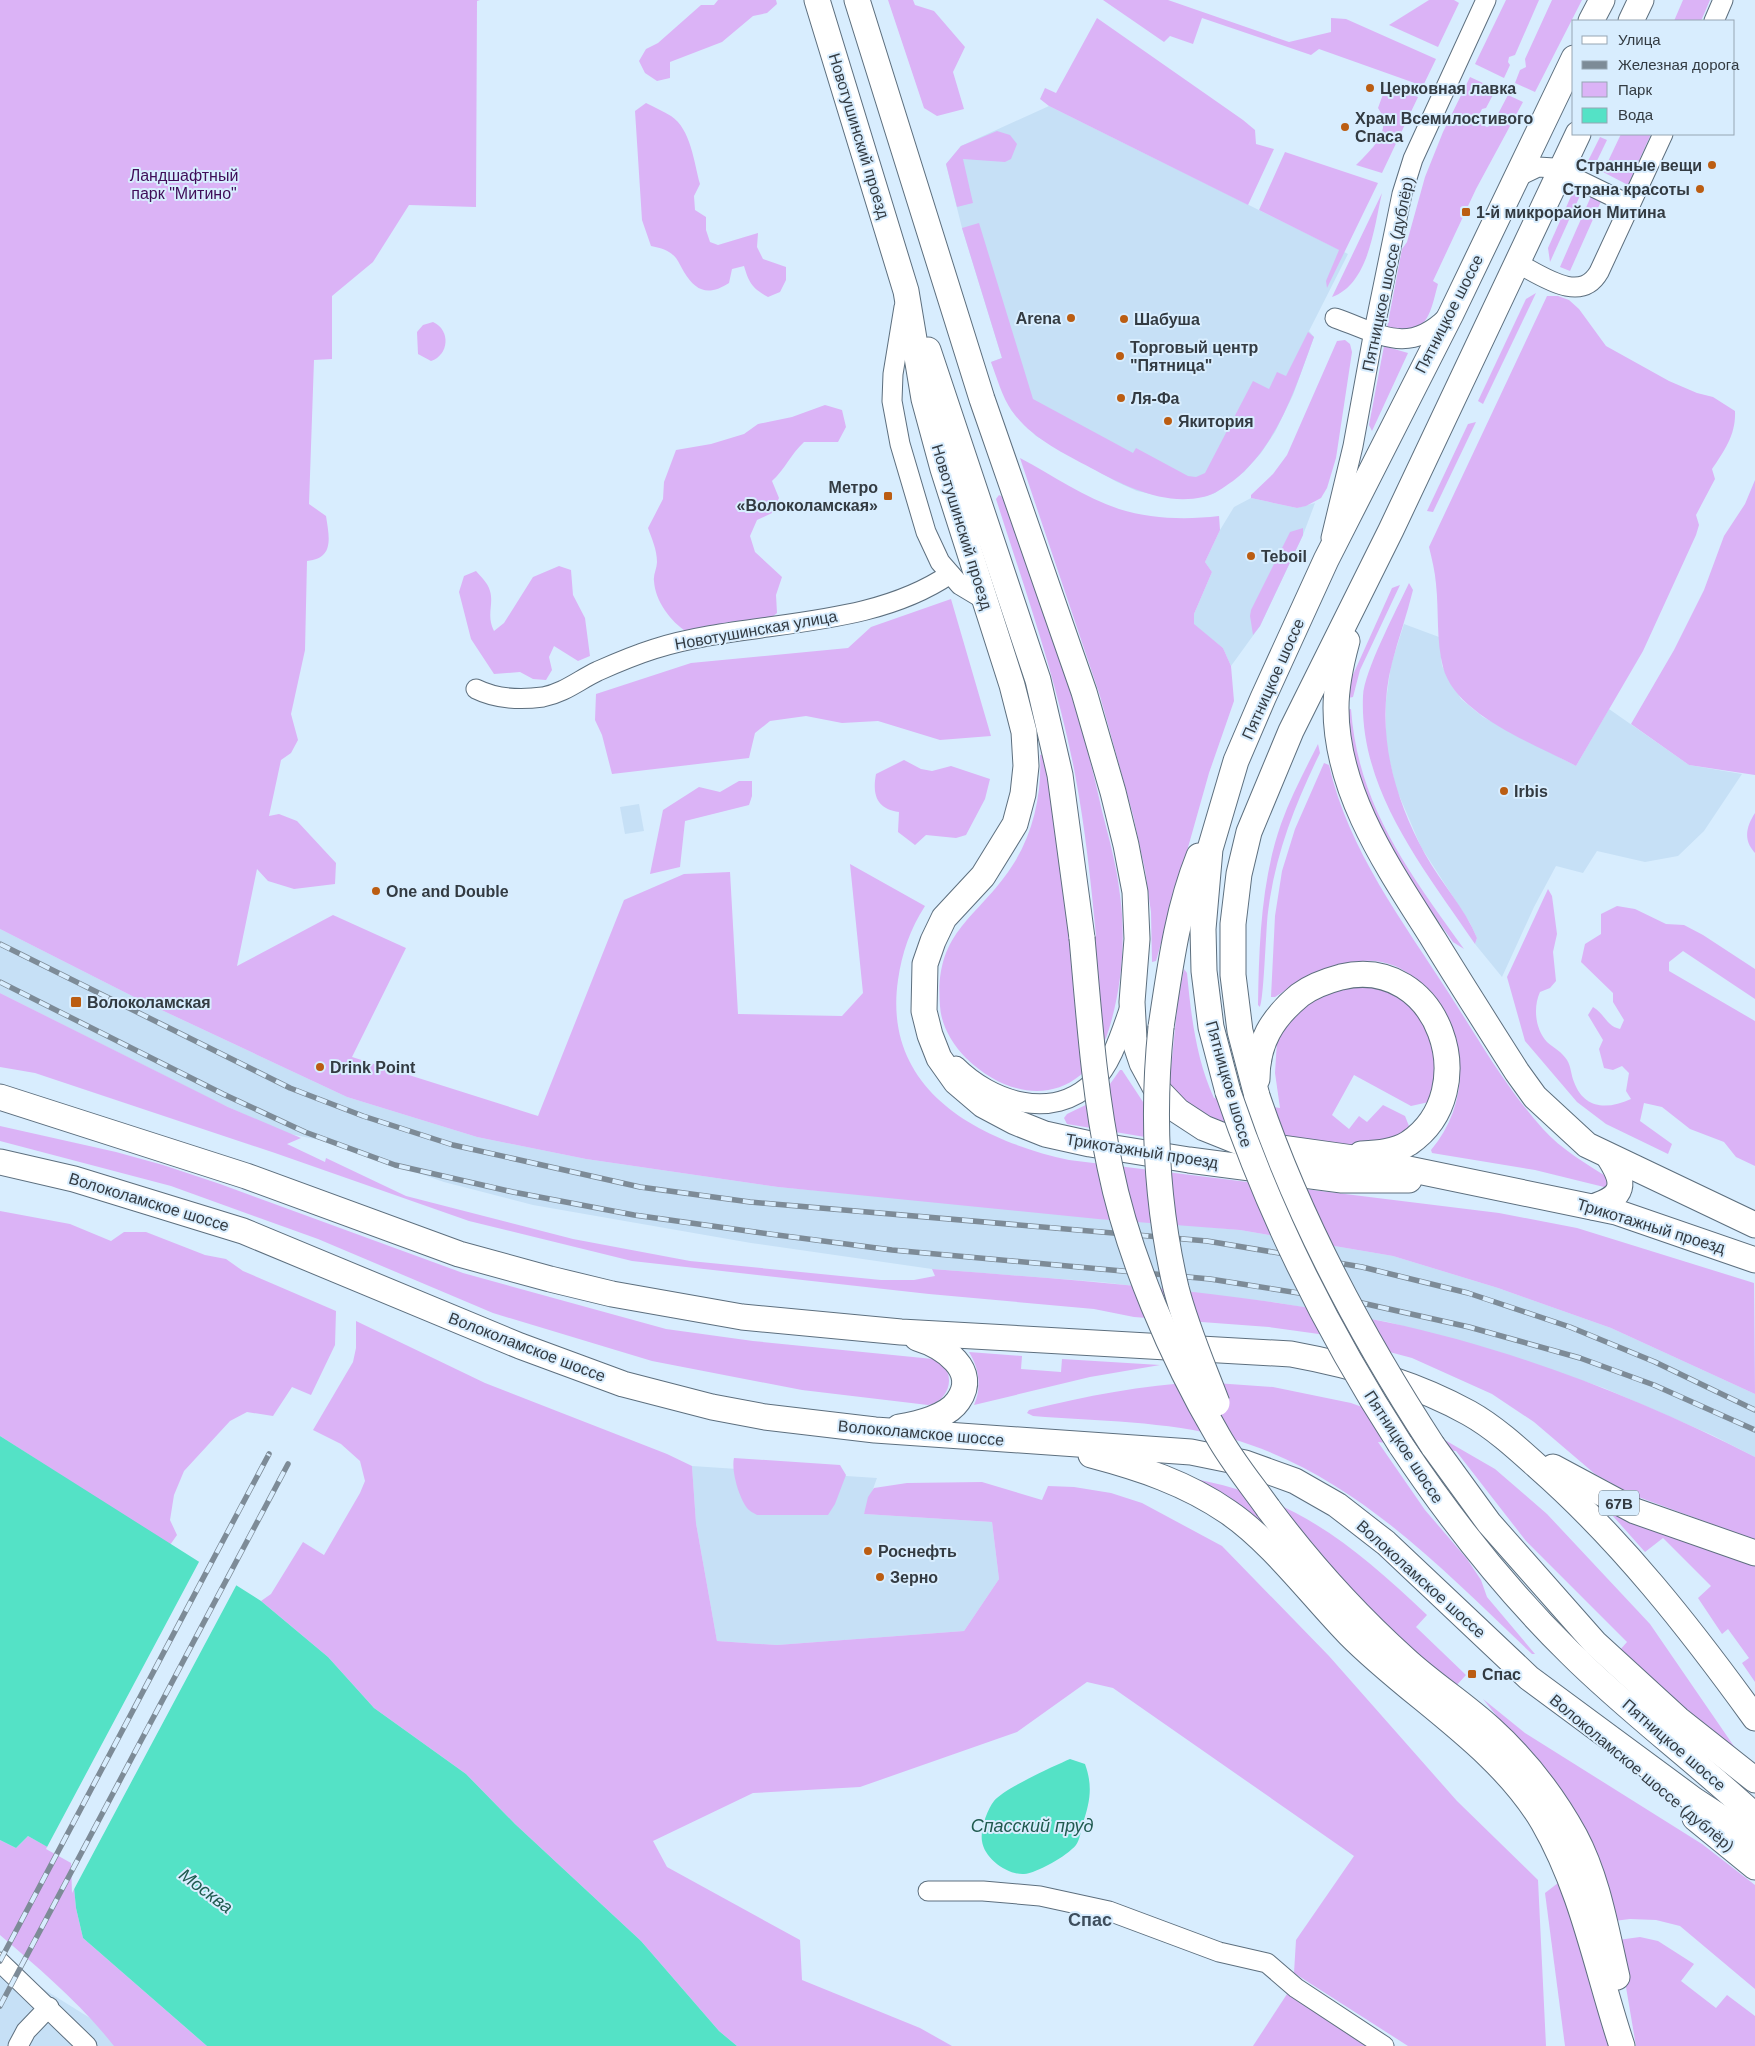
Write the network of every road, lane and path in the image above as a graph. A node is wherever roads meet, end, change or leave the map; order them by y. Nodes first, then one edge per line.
1 (818, 0) edge
2 (857, 0) edge
3 (1486, 0) edge
4 (1602, 0) edge
5 (1640, 0) edge
6 (1723, 0) edge
7 (1592, 20) edge
8 (1631, 20) edge
9 (1714, 20) edge
10 (1572, 62) edge
11 (1578, 135) edge
12 (1663, 135) edge
13 (1561, 171) junction
14 (1517, 177) junction
15 (1630, 205) junction
16 (1517, 263) junction
17 (906, 291) junction
18 (1451, 314) junction
19 (1335, 318) dead end
20 (1374, 331) junction
21 (1326, 560) junction
22 (950, 574) junction
23 (1362, 590) junction
24 (985, 600) junction
25 (476, 690) dead end
26 (1221, 808) junction
27 (1132, 1002) junction
28 (930, 1035) junction
29 (1257, 1096) junction
30 (0, 1097) edge
31 (0, 1108) edge
32 (89, 1127) junction
33 (1326, 1154) junction
34 (1609, 1157) junction
35 (0, 1162) edge
36 (1456, 1180) junction
37 (1604, 1209) junction
38 (1755, 1225) edge
39 (1755, 1238) edge
40 (1755, 1260) edge
41 (901, 1332) junction
42 (874, 1430) junction
43 (1494, 1430) junction
44 (1050, 1444) junction
45 (1268, 1508) junction
46 (1755, 1553) edge
47 (1529, 1678) junction
48 (1755, 1718) edge
49 (1755, 1780) edge
50 (1755, 1816) edge
51 (1755, 1840) edge
52 (1755, 1867) edge
53 (928, 1892) dead end
54 (0, 1962) edge
55 (48, 2007) junction
56 (18, 2046) edge
57 (86, 2046) edge
58 (1384, 2046) edge
59 (1622, 2046) edge
60 (1626, 2046) edge

1 - 17 main road, Новотушинский проезд
2 - 27 main road
3 - 20 street, Пятницкое шоссе (дублёр)
4 - 7 main road
5 - 8 main road
6 - 9 street
10 - 14 main road, Пятницкое шоссе
11 - 13 main road, Пятницкое шоссе
12 - 15 street
13 - 14 street
13 - 15 street
13 - 16 main road, Пятницкое шоссе
14 - 18 main road, Пятницкое шоссе
15 - 16 street
16 - 23 main road, Пятницкое шоссе
17 - 22 street
17 - 24 main road, Новотушинский проезд
17 - 45 main road, bridge
18 - 20 street
18 - 21 main road, Пятницкое шоссе
19 - 20 street
20 - 21 street, Пятницкое шоссе (дублёр)
21 - 26 main road, Пятницкое шоссе
22 - 24 street
22 - 25 street, Новотушинская улица
23 - 29 main road, Пятницкое шоссе
23 - 34 main road
24 - 28 main road, Новотушинский проезд
26 - 45 main road, bridge
26 - 50 main road, Пятницкое шоссе, bridge
27 - 28 street
27 - 33 main road, Трикотажный проезд
28 - 36 main road, Трикотажный проезд
29 - 33 main road
29 - 49 main road, Пятницкое шоссе, bridge
30 - 32 main road
31 - 32 main road
32 - 41 main road
33 - 36 main road, Трикотажный проезд
34 - 37 main road
34 - 38 main road
35 - 42 main road, Волоколамское шоссе
36 - 37 main road, Трикотажный проезд
37 - 39 main road
37 - 40 main road, Трикотажный проезд
41 - 42 main road
41 - 43 main road
42 - 44 main road, Волоколамское шоссе
43 - 46 main road, 67B
43 - 48 main road
44 - 47 main road, Волоколамское шоссе
44 - 59 main road
45 - 60 main road
47 - 51 main road, Волоколамское шоссе
47 - 52 main road, Волоколамское шоссе (дублёр)
53 - 58 street
54 - 55 street
55 - 56 street
55 - 57 street

